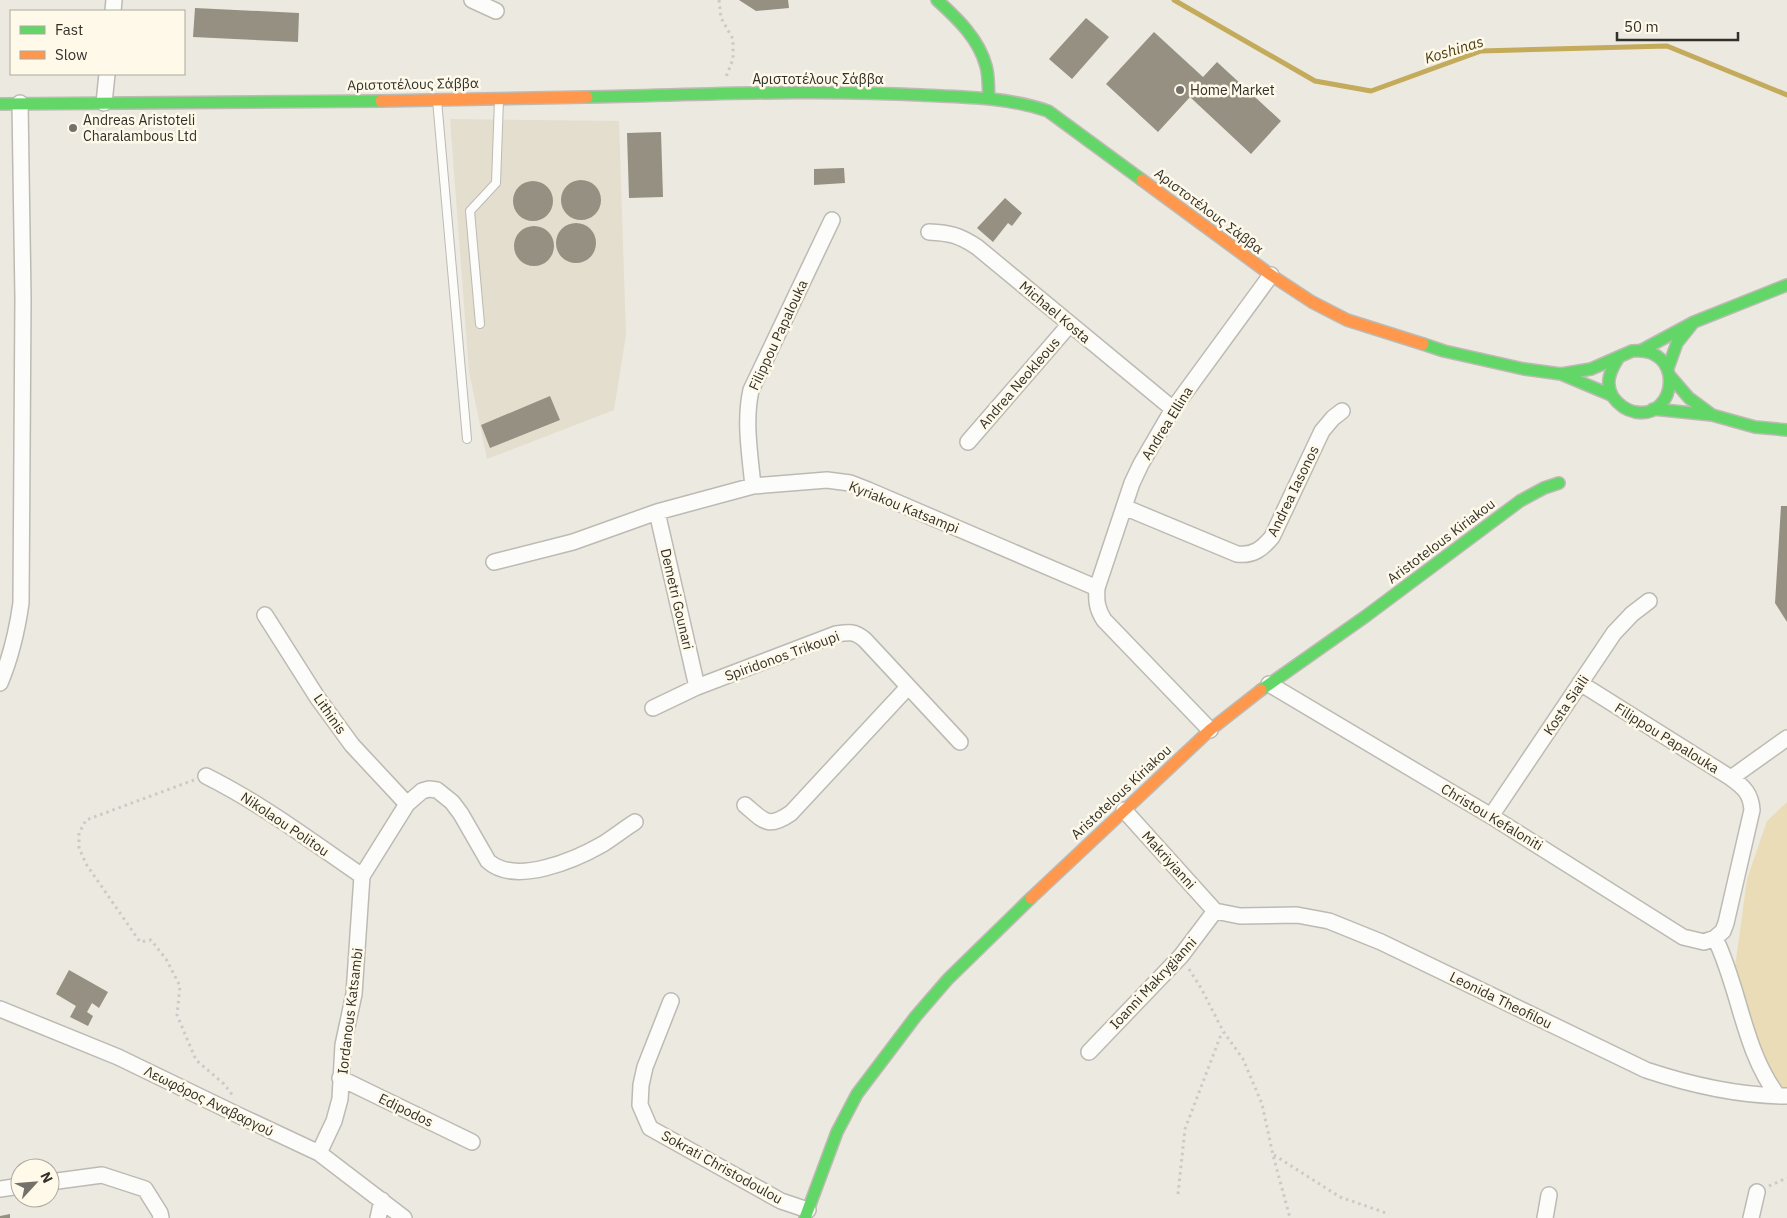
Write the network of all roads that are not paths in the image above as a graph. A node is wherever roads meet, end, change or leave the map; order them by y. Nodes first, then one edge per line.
1 (472, 0) edge
2 (937, 0) edge
3 (496, 11) dead end
4 (107, 75) edge
5 (499, 98) junction
6 (989, 98) junction
7 (437, 100) junction
8 (104, 103) junction
9 (0, 104) edge
10 (20, 104) junction
11 (832, 220) dead end
12 (929, 232) dead end
13 (1271, 276) junction
14 (1787, 286) edge
15 (1694, 322) junction
16 (480, 324) dead end
17 (1070, 324) junction
18 (1642, 350) junction
19 (1619, 357) junction
20 (1669, 372) junction
21 (1561, 374) junction
22 (1611, 395) junction
23 (1172, 409) junction
24 (1653, 410) junction
25 (1342, 412) dead end
26 (1712, 415) junction
27 (1787, 430) edge
28 (467, 440) dead end
29 (968, 442) dead end
30 (1560, 483) dead end
31 (753, 486) junction
32 (1124, 507) junction
33 (657, 512) junction
34 (494, 562) dead end
35 (1097, 588) junction
36 (1649, 601) dead end
37 (265, 615) dead end
38 (0, 683) edge
39 (1580, 683) junction
40 (1269, 684) junction
41 (697, 687) junction
42 (908, 687) junction
43 (653, 708) dead end
44 (1210, 730) junction
45 (1787, 738) edge
46 (960, 742) dead end
47 (206, 776) road end
48 (1731, 778) junction
49 (407, 804) junction
50 (745, 805) dead end
51 (1124, 810) junction
52 (1491, 816) junction
53 (635, 822) dead end
54 (362, 876) junction
55 (1215, 911) junction
56 (1715, 938) junction
57 (671, 1002) dead end
58 (0, 1008) edge
59 (1088, 1052) dead end
60 (340, 1078) junction
61 (1782, 1096) edge
62 (472, 1142) dead end
63 (319, 1153) junction
64 (60, 1181) edge
65 (1757, 1192) dead end
66 (1549, 1195) dead end
67 (382, 1200) junction
68 (807, 1214) edge
69 (161, 1218) edge
70 (378, 1218) edge
71 (404, 1218) edge
72 (1545, 1218) edge
73 (1751, 1218) edge

1 - 3 street
2 - 6 street
4 - 8 street
5 - 6 street, Αριστοτέλους Σάββα
5 - 7 street, Αριστοτέλους Σάββα
5 - 16 lane
6 - 13 street, Αριστοτέλους Σάββα
7 - 8 street, Αριστοτέλους Σάββα
7 - 28 lane
8 - 10 street, Αριστοτέλους Σάββα
9 - 10 street, Αριστοτέλους Σάββα
10 - 38 street
11 - 31 street, Filippou Papalouka
12 - 17 street, Michael Kosta
13 - 21 street, Αριστοτέλους Σάββα
13 - 23 street, Andrea Ellina
14 - 15 street
15 - 18 street
15 - 20 street
17 - 23 street, Michael Kosta
17 - 29 street, Andrea Neokleous
18 - 19 street, Αριστοτέλους Σάββα
18 - 20 street, Αριστοτέλους Σάββα
19 - 21 street, Αριστοτέλους Σάββα
19 - 22 street
20 - 24 street
20 - 26 street, Αριστοτέλους Σάββα
21 - 22 street, Αριστοτέλους Σάββα
22 - 24 street, Αριστοτέλους Σάββα
23 - 32 street, Andrea Ellina
24 - 26 street, Αριστοτέλους Σάββα
25 - 32 street, Andrea Iasonos
26 - 27 street, Αριστοτέλους Σάββα
30 - 40 street, Aristotelous Kiriakou
31 - 33 street, Kyriakou Katsampi
31 - 35 street, Kyriakou Katsampi
32 - 35 street, Andrea Ellina
33 - 34 street, Kyriakou Katsampi
33 - 41 street, Demetri Gounari
35 - 44 street
36 - 39 street, Kosta Siaili
37 - 49 street, Lithinis
39 - 48 street, Filippou Papalouka
39 - 52 street, Kosta Siaili
40 - 44 street, Aristotelous Kiriakou
40 - 52 street, Christou Kefaloniti
41 - 42 street, Spiridonos Trikoupi
41 - 43 street, Spiridonos Trikoupi
42 - 46 street, Spiridonos Trikoupi
42 - 50 street
44 - 51 street, Aristotelous Kiriakou
45 - 48 street
47 - 54 street, Nikolaou Politou
48 - 56 street, Filippou Papalouka
49 - 53 street, Iordanous Katsambi
49 - 54 street, Iordanous Katsambi
51 - 55 street, Makriyianni
51 - 68 street, Aristotelous Kiriakou
52 - 56 street, Christou Kefaloniti
54 - 60 street, Iordanous Katsambi
55 - 59 street, Ioanni Makrygianni
55 - 61 street, Leonida Theofilou
56 - 61 street
57 - 68 street, Sokrati Christodoulou
58 - 63 street, Λεωφόρος Αναβαργού
60 - 62 street, Edipodos
60 - 63 street, Iordanous Katsambi
63 - 67 street, Λεωφόρος Αναβαργού
64 - 69 street
65 - 73 street
66 - 72 street
67 - 70 street
67 - 71 street, Λεωφόρος Αναβαργού

